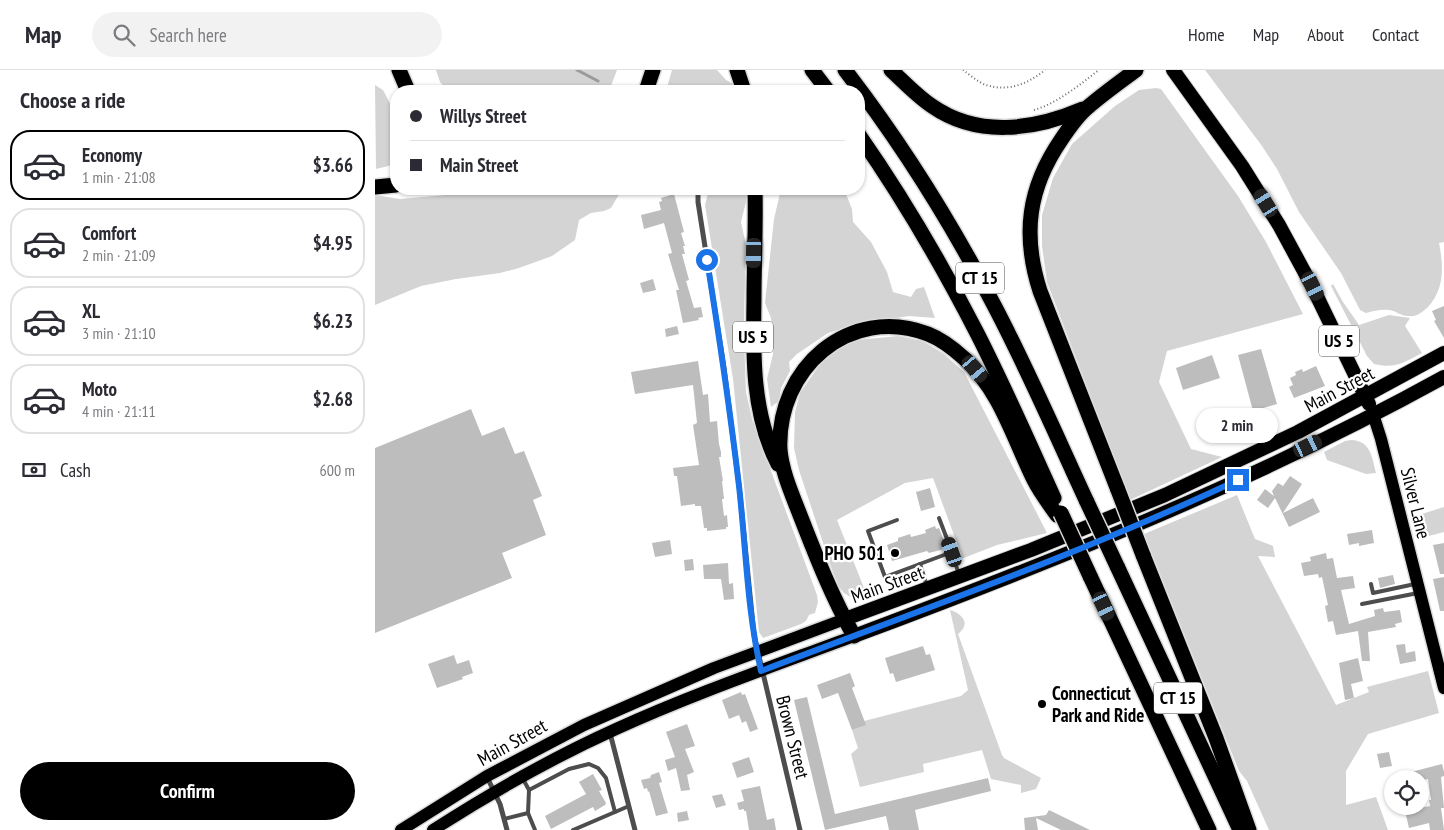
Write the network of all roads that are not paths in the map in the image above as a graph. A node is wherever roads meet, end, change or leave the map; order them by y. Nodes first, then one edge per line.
1 (399, 70) edge
2 (653, 70) edge
3 (737, 70) edge
4 (812, 70) edge
5 (845, 70) edge
6 (891, 70) edge
7 (1136, 70) edge
8 (1173, 70) edge
9 (405, 85) edge
10 (648, 85) edge
11 (742, 85) edge
12 (823, 85) edge
13 (856, 85) edge
14 (865, 98) edge
15 (1087, 108) junction
16 (865, 144) edge
17 (390, 186) edge
18 (375, 187) edge
19 (698, 195) edge
20 (755, 195) edge
21 (1444, 353) edge
22 (1444, 377) edge
23 (1366, 396) junction
24 (1373, 414) junction
25 (786, 479) junction
26 (1059, 514) junction
27 (939, 518) dead end
28 (897, 520) dead end
29 (952, 552) junction
30 (920, 564) junction
31 (960, 577) junction
32 (1371, 584) dead end
33 (1419, 588) junction
34 (927, 589) junction
35 (964, 594) junction
36 (1362, 604) dead end
37 (845, 619) junction
38 (854, 636) junction
39 (797, 637) junction
40 (757, 652) junction
41 (804, 655) junction
42 (761, 671) junction
43 (1444, 688) edge
44 (609, 732) junction
45 (487, 776) junction
46 (523, 777) junction
47 (529, 790) junction
48 (494, 792) junction
49 (629, 806) junction
50 (615, 812) junction
51 (528, 813) junction
52 (504, 819) junction
53 (401, 830) edge
54 (433, 830) edge
55 (507, 830) edge
56 (535, 830) edge
57 (573, 830) edge
58 (635, 830) edge
59 (800, 830) edge
60 (1207, 830) edge
61 (1240, 830) edge
62 (1249, 830) edge

1 - 9 highway
2 - 10 highway
3 - 11 highway
4 - 12 highway
5 - 13 highway, CT 15, bridge
6 - 15 highway
7 - 15 highway
8 - 23 highway, US 5
14 - 61 highway, CT 15, bridge
15 - 62 highway, bridge
16 - 26 highway, CT 15
17 - 18 highway
19 - 40 street, Brown Street
20 - 25 highway, US 5
21 - 23 highway, Main Street
22 - 24 highway, Main Street
23 - 24 highway
23 - 31 highway, Main Street
24 - 33 main road, Silver Lane
24 - 35 highway, Main Street
25 - 26 highway
25 - 37 highway, US 5
26 - 60 highway, CT 15, bridge
27 - 29 lane
28 - 30 lane
29 - 30 lane
29 - 31 lane
30 - 34 lane
31 - 34 highway, Main Street
31 - 35 highway
32 - 33 lane
33 - 36 lane
33 - 43 main road, Silver Lane
34 - 37 highway, Main Street
35 - 38 highway, Main Street
37 - 38 highway, US 5
37 - 39 main road, Main Street
38 - 41 main road, Main Street
39 - 40 main road, Main Street
39 - 41 main road
40 - 42 street, Brown Street
40 - 45 main road, Main Street
41 - 42 main road, Main Street
42 - 44 main road, Main Street
42 - 59 street, Brown Street
44 - 46 main road, Main Street
44 - 49 street
45 - 48 street
45 - 53 main road, Main Street
46 - 47 lane
46 - 48 main road, Main Street
47 - 50 lane
47 - 51 lane
48 - 52 street
48 - 54 main road, Main Street
49 - 50 lane
49 - 58 street
50 - 57 lane
51 - 52 lane
51 - 56 lane
52 - 55 street

